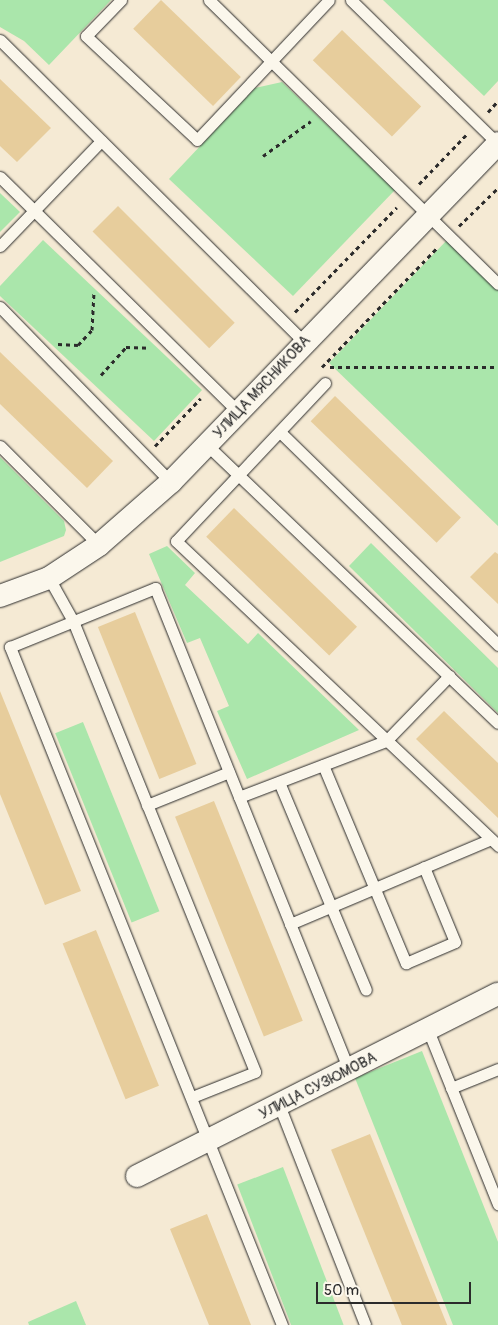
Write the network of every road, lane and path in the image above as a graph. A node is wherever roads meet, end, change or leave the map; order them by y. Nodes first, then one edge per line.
1 (121, 0) edge
2 (209, 0) edge
3 (330, 0) edge
4 (351, 0) edge
5 (0, 40) edge
6 (270, 60) junction
7 (498, 100) edge
8 (323, 112) junction
9 (477, 124) junction
10 (101, 141) junction
11 (498, 143) edge
12 (263, 156) dead end
13 (0, 177) edge
14 (498, 188) edge
15 (407, 197) junction
16 (34, 210) junction
17 (428, 218) junction
18 (449, 236) junction
19 (0, 246) edge
20 (95, 270) junction
21 (498, 284) edge
22 (0, 308) edge
23 (284, 323) junction
24 (35, 342) junction
25 (304, 342) junction
26 (176, 348) junction
27 (322, 367) junction
28 (498, 368) edge
29 (315, 374) dead end
30 (101, 375) dead end
31 (325, 383) dead end
32 (213, 384) junction
33 (238, 412) junction
34 (280, 432) junction
35 (207, 445) junction
36 (0, 446) edge
37 (146, 456) junction
38 (238, 476) junction
39 (171, 482) junction
40 (99, 546) junction
41 (49, 578) junction
42 (0, 596) edge
43 (73, 622) junction
44 (498, 645) edge
45 (449, 676) junction
46 (498, 723) edge
47 (386, 741) junction
48 (323, 765) junction
49 (229, 772) junction
50 (278, 782) junction
51 (239, 797) junction
52 (147, 805) junction
53 (494, 842) edge
54 (424, 867) junction
55 (375, 888) junction
56 (331, 906) junction
57 (290, 924) junction
58 (366, 990) dead end
59 (498, 994) edge
60 (428, 1030) junction
61 (498, 1069) edge
62 (349, 1070) junction
63 (451, 1088) junction
64 (192, 1097) junction
65 (279, 1105) junction
66 (210, 1141) junction
67 (137, 1176) dead end
68 (498, 1204) edge
69 (282, 1325) edge
70 (365, 1325) edge

1 - 6 lane
2 - 6 lane
3 - 6 lane
4 - 9 lane
5 - 10 lane
6 - 8 lane
7 - 9 path
8 - 12 path
8 - 15 lane
9 - 11 lane
9 - 15 path
10 - 16 lane
10 - 23 lane
11 - 17 street, УЛИЦА МЯСНИКОВА
13 - 16 lane
14 - 18 path
15 - 17 lane
15 - 23 path
16 - 19 lane
16 - 20 lane
17 - 18 lane
17 - 25 street, УЛИЦА МЯСНИКОВА
18 - 21 lane
18 - 27 path
20 - 24 path
20 - 26 lane
22 - 24 lane
23 - 25 lane
24 - 37 lane
25 - 33 street, УЛИЦА МЯСНИКОВА
26 - 30 path
26 - 32 lane
27 - 28 path
27 - 29 path
31 - 34 lane
32 - 33 lane
32 - 37 path
33 - 35 street, УЛИЦА МЯСНИКОВА
34 - 38 lane
34 - 44 lane
35 - 38 lane
35 - 39 street, УЛИЦА МЯСНИКОВА
36 - 40 lane
37 - 39 lane
38 - 45 lane
38 - 47 lane
39 - 40 street, УЛИЦА МЯСНИКОВА
40 - 41 street, УЛИЦА МЯСНИКОВА
41 - 42 street, УЛИЦА МЯСНИКОВА
41 - 43 lane
43 - 49 lane
43 - 52 lane
43 - 64 lane
45 - 46 lane
45 - 47 lane
47 - 48 lane
47 - 53 lane
48 - 50 lane
48 - 55 lane
49 - 51 lane
49 - 52 lane
50 - 51 lane
50 - 56 lane
51 - 57 lane
52 - 64 lane
53 - 54 lane
54 - 55 lane
54 - 55 lane
55 - 56 lane
56 - 57 lane
56 - 58 lane
57 - 62 lane
59 - 60 street, УЛИЦА СУЗЮМОВА
60 - 62 street, УЛИЦА СУЗЮМОВА
60 - 63 lane
61 - 63 lane
62 - 65 street, УЛИЦА СУЗЮМОВА
63 - 68 lane
64 - 66 lane
65 - 66 street, УЛИЦА СУЗЮМОВА
65 - 70 lane
66 - 67 street, УЛИЦА СУЗЮМОВА
66 - 69 lane

